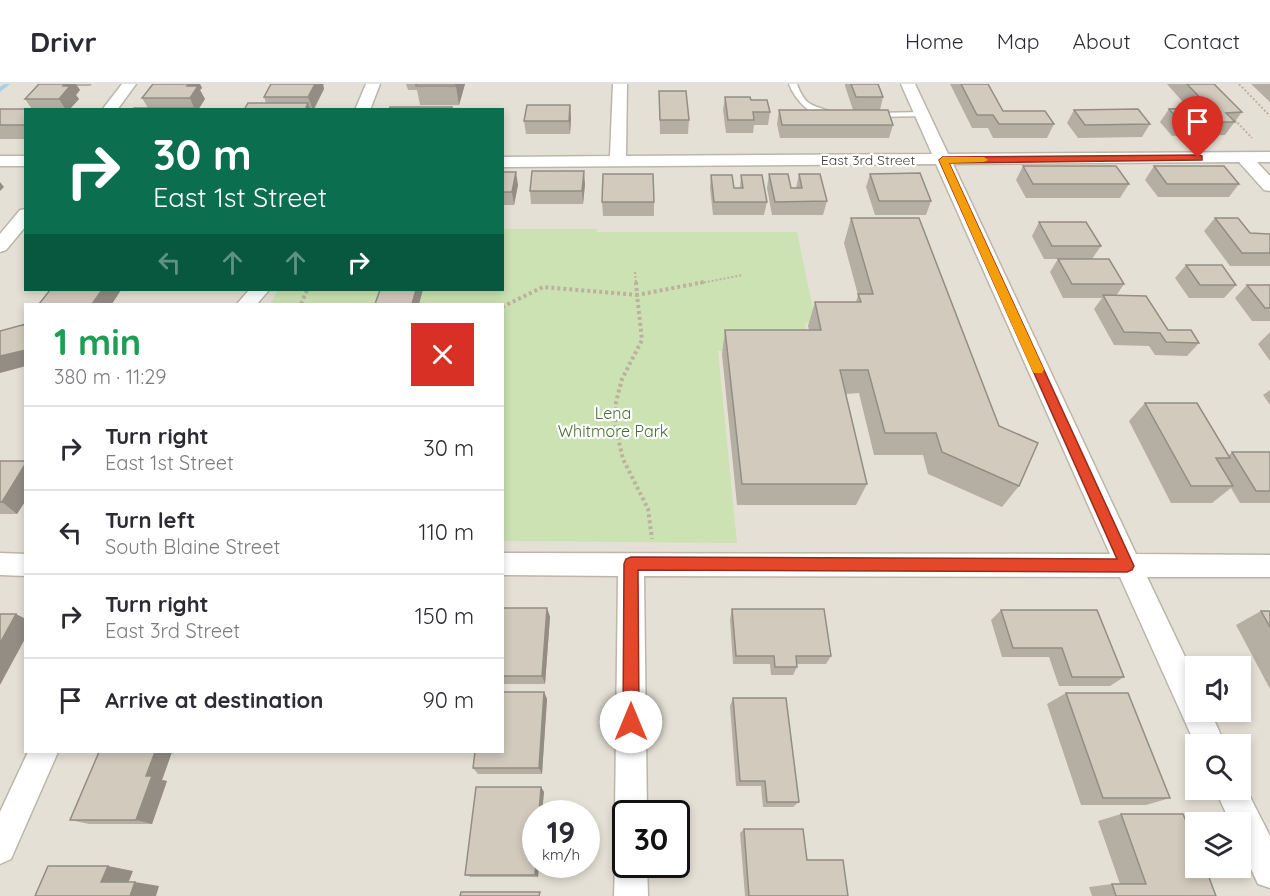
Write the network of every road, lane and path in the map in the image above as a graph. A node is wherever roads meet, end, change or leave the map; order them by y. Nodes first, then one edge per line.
1 (129, 84) edge
2 (373, 84) edge
3 (620, 84) edge
4 (793, 84) edge
5 (908, 84) edge
6 (1239, 84) edge
7 (111, 108) edge
8 (363, 108) edge
9 (836, 114) edge
10 (922, 114) junction
11 (868, 115) edge
12 (1231, 116) edge
13 (1270, 116) edge
14 (1254, 140) dead end
15 (1244, 158) junction
16 (1270, 158) edge
17 (943, 160) junction
18 (0, 161) edge
19 (24, 161) edge
20 (618, 161) junction
21 (504, 162) edge
22 (1270, 186) edge
23 (24, 216) edge
24 (0, 246) edge
25 (635, 272) dead end
26 (743, 275) dead end
27 (258, 291) edge
28 (637, 295) junction
29 (249, 303) edge
30 (504, 306) edge
31 (652, 542) dead end
32 (0, 564) edge
33 (504, 564) edge
34 (631, 564) junction
35 (24, 565) edge
36 (1127, 566) junction
37 (1270, 566) edge
38 (1205, 734) edge
39 (43, 753) edge
40 (631, 800) edge
41 (1236, 800) edge
42 (0, 848) edge
43 (1270, 872) edge
44 (631, 878) edge
45 (631, 896) edge

1 - 7 street
2 - 8 street
3 - 20 street
4 - 9 lane
5 - 10 street
6 - 13 path
10 - 11 lane
10 - 17 street
12 - 14 path
15 - 16 street, East 3rd Street
15 - 17 street, East 3rd Street
15 - 22 street
17 - 20 street, East 3rd Street
17 - 36 street
18 - 19 street
20 - 21 street, East 3rd Street
23 - 24 street
25 - 28 path
26 - 28 path
27 - 29 street
28 - 30 path
28 - 31 path
32 - 35 street
33 - 34 street
34 - 36 street
34 - 40 street
36 - 37 street
36 - 38 street
39 - 42 street
41 - 43 street
44 - 45 street

